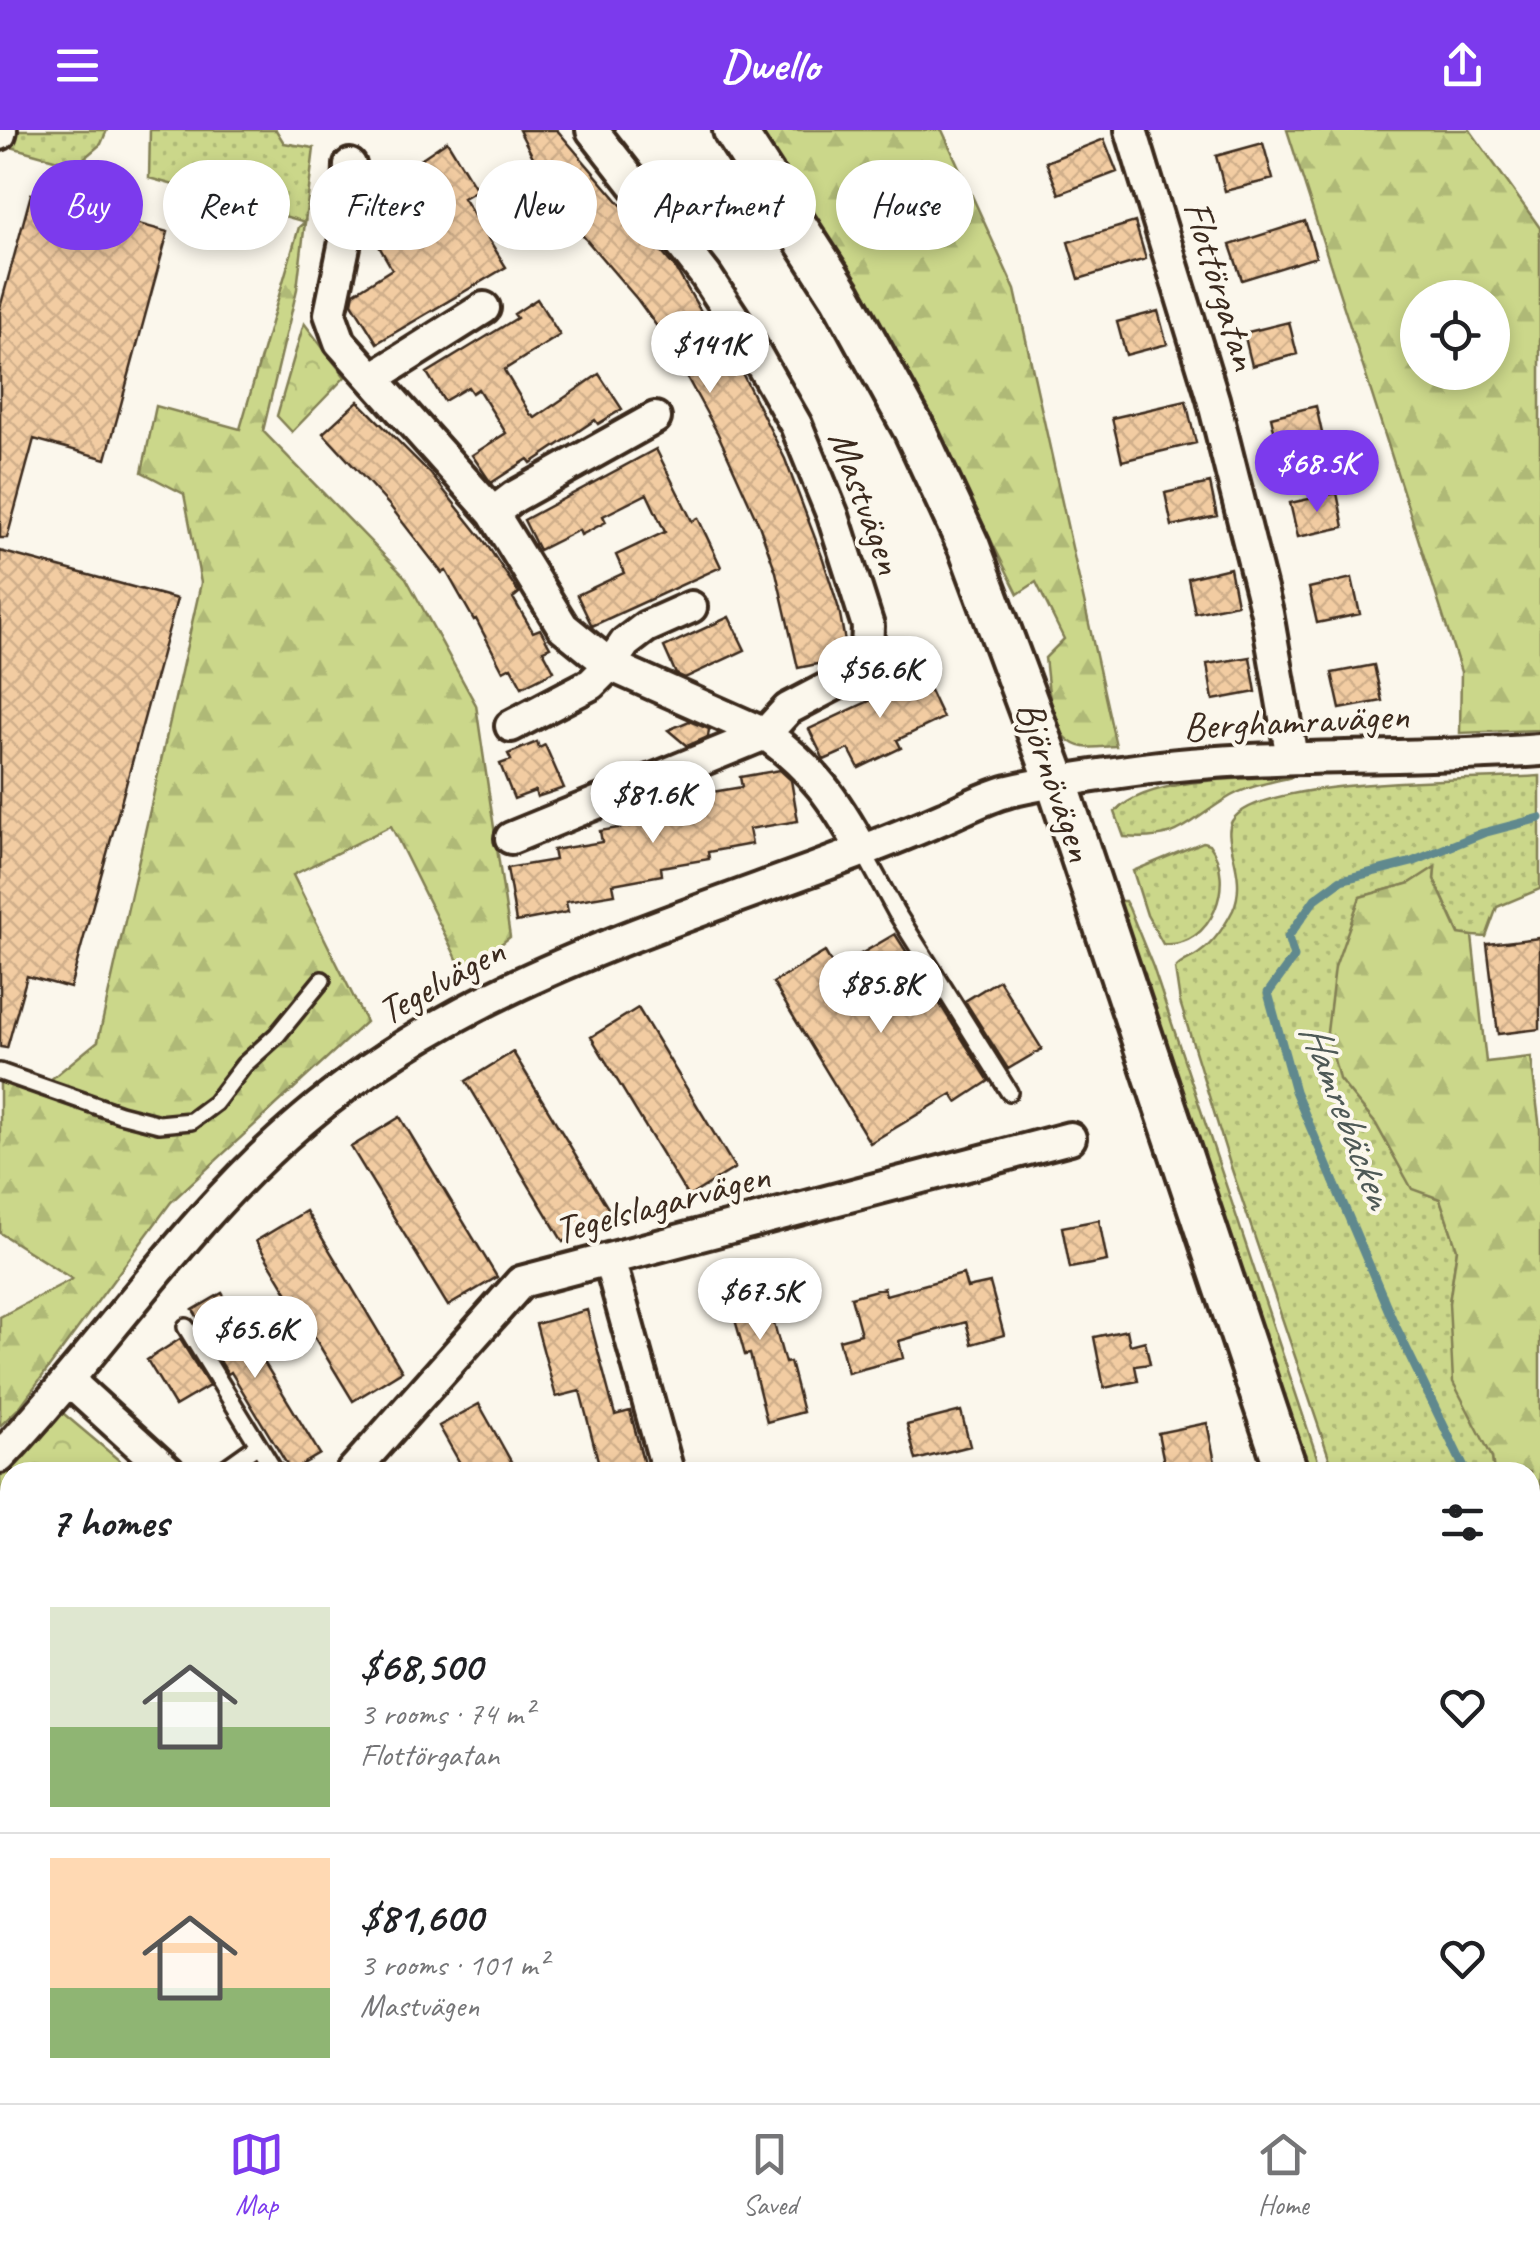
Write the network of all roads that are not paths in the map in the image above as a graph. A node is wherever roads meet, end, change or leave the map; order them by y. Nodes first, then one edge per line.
1 (592, 130) edge
2 (734, 130) edge
3 (1131, 130) edge
4 (343, 250) edge
5 (484, 308) dead end
6 (372, 378) junction
7 (654, 418) dead end
8 (492, 513) junction
9 (691, 607) dead end
10 (610, 665) junction
11 (511, 726) dead end
12 (765, 734) junction
13 (1540, 750) edge
14 (1292, 758) junction
15 (1057, 783) junction
16 (511, 838) dead end
17 (863, 851) junction
18 (322, 980) dead end
19 (0, 1072) edge
20 (1009, 1092) dead end
21 (1070, 1138) dead end
22 (609, 1259) junction
23 (186, 1327) dead end
24 (68, 1380) junction
25 (258, 1445) junction
26 (0, 1457) edge
27 (158, 1462) edge
28 (234, 1462) edge
29 (269, 1462) edge
30 (361, 1462) edge
31 (665, 1462) edge
32 (1284, 1462) edge

1 - 12 street, Mastvägen
2 - 15 main road, Björnövägen
3 - 14 street, Flottörgatan
4 - 6 street
5 - 6 street
6 - 8 street
7 - 8 street
8 - 10 street
9 - 10 street
10 - 11 street
10 - 12 street
12 - 16 street, Mastvägen
12 - 17 street
13 - 14 street, Berghamravägen
14 - 15 street, Berghamravägen
15 - 17 street, Tegelvägen
15 - 32 main road, Björnövägen
17 - 20 lane
17 - 24 street, Tegelvägen
18 - 19 lane
21 - 22 street, Tegelslagarvägen
22 - 30 street, Tegelslagarvägen
22 - 31 street
23 - 25 lane
24 - 26 street, Tegelvägen
24 - 27 street
25 - 28 lane
25 - 29 lane

